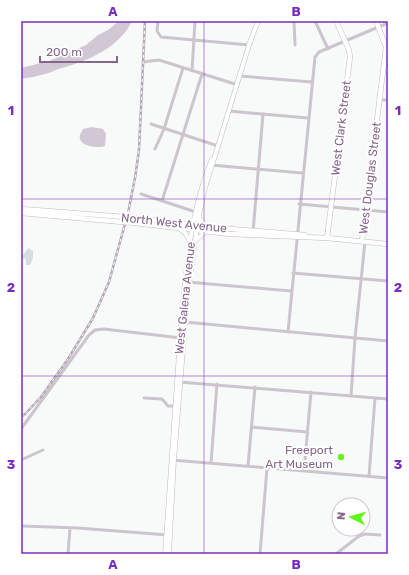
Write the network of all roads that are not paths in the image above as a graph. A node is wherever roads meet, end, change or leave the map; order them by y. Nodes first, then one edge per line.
1 (158, 21) edge
2 (196, 21) edge
3 (258, 21) edge
4 (294, 21) edge
5 (315, 21) edge
6 (336, 21) edge
7 (376, 21) edge
8 (388, 23) edge
9 (379, 27) junction
10 (194, 40) junction
11 (345, 42) junction
12 (249, 45) junction
13 (295, 45) dead end
14 (328, 49) junction
15 (143, 62) dead end
16 (183, 68) junction
17 (192, 71) junction
18 (202, 74) junction
19 (240, 76) junction
20 (312, 82) junction
21 (238, 85) junction
22 (380, 100) junction
23 (388, 100) edge
24 (229, 111) junction
25 (263, 114) junction
26 (308, 118) junction
27 (151, 124) dead end
28 (164, 129) junction
29 (182, 135) junction
30 (218, 146) junction
31 (155, 149) dead end
32 (211, 166) junction
33 (258, 170) junction
34 (302, 173) junction
35 (141, 194) dead end
36 (162, 201) junction
37 (299, 204) junction
38 (330, 208) junction
39 (21, 209) edge
40 (366, 210) junction
41 (196, 212) junction
42 (388, 212) edge
43 (21, 213) edge
44 (196, 217) junction
45 (111, 218) junction
46 (136, 221) junction
47 (184, 224) junction
48 (178, 228) junction
49 (194, 228) junction
50 (206, 229) junction
51 (253, 233) junction
52 (296, 235) junction
53 (326, 238) junction
54 (192, 241) junction
55 (363, 242) junction
56 (388, 244) edge
57 (293, 273) junction
58 (361, 279) junction
59 (388, 281) edge
60 (187, 282) junction
61 (291, 291) junction
62 (184, 322) junction
63 (288, 332) junction
64 (182, 338) junction
65 (355, 338) junction
66 (388, 340) edge
67 (179, 382) junction
68 (217, 384) junction
69 (255, 387) junction
70 (311, 392) junction
71 (351, 396) junction
72 (144, 398) dead end
73 (375, 398) junction
74 (388, 399) edge
75 (175, 406) junction
76 (252, 427) junction
77 (21, 429) edge
78 (307, 432) junction
79 (43, 450) dead end
80 (21, 460) edge
81 (173, 460) junction
82 (211, 463) junction
83 (248, 466) junction
84 (267, 468) junction
85 (304, 471) junction
86 (369, 476) junction
87 (388, 478) edge
88 (21, 526) edge
89 (70, 528) junction
90 (168, 535) junction
91 (380, 535) dead end
92 (68, 554) edge
93 (165, 554) edge
94 (169, 554) edge
95 (260, 554) edge
96 (336, 554) edge

1 - 10 street
2 - 10 street
3 - 12 main road, West Galena Avenue
4 - 13 street
5 - 14 street
6 - 11 main road, West Clark Street
7 - 9 main road, West Douglas Street
8 - 9 street
9 - 11 street
9 - 22 main road, West Douglas Street
10 - 12 street
10 - 17 street
11 - 14 street
11 - 38 main road, West Clark Street
12 - 19 main road, West Galena Avenue
14 - 20 street
15 - 16 street
16 - 17 street
16 - 28 street
17 - 18 street
18 - 21 street
18 - 29 street
19 - 20 street
19 - 21 main road, West Galena Avenue
20 - 26 street
21 - 24 main road, West Galena Avenue
22 - 23 street
22 - 40 main road, West Douglas Street
24 - 25 street
24 - 30 main road, West Galena Avenue
25 - 26 street
25 - 33 street
26 - 34 street
27 - 28 street
28 - 29 street
28 - 31 street
29 - 30 street
29 - 36 street
30 - 32 main road, West Galena Avenue
32 - 33 street
32 - 41 main road, West Galena Avenue
32 - 44 main road, West Galena Avenue
33 - 34 street
33 - 51 street
34 - 37 street
35 - 36 street
36 - 41 street
37 - 38 street
37 - 52 street
38 - 40 street
38 - 53 main road, West Clark Street
39 - 45 main road, North West Avenue
40 - 42 street
40 - 55 main road, West Douglas Street
41 - 44 main road, West Galena Avenue
43 - 45 main road, North West Avenue
44 - 47 main road
44 - 49 main road, West Galena Avenue
44 - 50 main road
45 - 46 main road, North West Avenue, bridge
46 - 47 main road, North West Avenue
46 - 48 main road, North West Avenue
47 - 49 main road, North West Avenue
48 - 49 main road, North West Avenue
48 - 54 main road
49 - 50 main road, North West Avenue
49 - 54 main road, West Galena Avenue
50 - 51 main road, North West Avenue
50 - 54 main road
51 - 52 main road, North West Avenue
52 - 53 main road, North West Avenue
52 - 57 street
53 - 55 main road, North West Avenue
54 - 60 main road, West Galena Avenue
55 - 56 main road, North West Avenue
55 - 58 street, West Douglas Street
57 - 58 street
57 - 61 street
58 - 59 street
58 - 65 street, West Douglas Street
60 - 61 street
60 - 62 main road, West Galena Avenue
61 - 63 street
62 - 63 street
62 - 64 main road, West Galena Avenue
63 - 65 street
64 - 67 main road, West Galena Avenue
64 - 77 street
65 - 66 street
65 - 71 street, West Douglas Street
67 - 68 street
67 - 75 main road, West Galena Avenue
67 - 81 main road, West Galena Avenue
68 - 69 street
68 - 82 street
69 - 70 street
69 - 76 street
70 - 71 street
70 - 78 street
71 - 73 street
72 - 75 street
73 - 74 street
73 - 86 street
75 - 81 main road, West Galena Avenue
76 - 78 street
76 - 83 street
78 - 85 street
79 - 80 street
81 - 82 street
81 - 90 main road, West Galena Avenue
82 - 83 street
83 - 84 street
84 - 85 street
84 - 95 street
85 - 86 street
86 - 87 street
88 - 89 street
89 - 90 street
89 - 92 street
90 - 93 main road, West Galena Avenue
90 - 94 main road, West Galena Avenue
91 - 96 street

